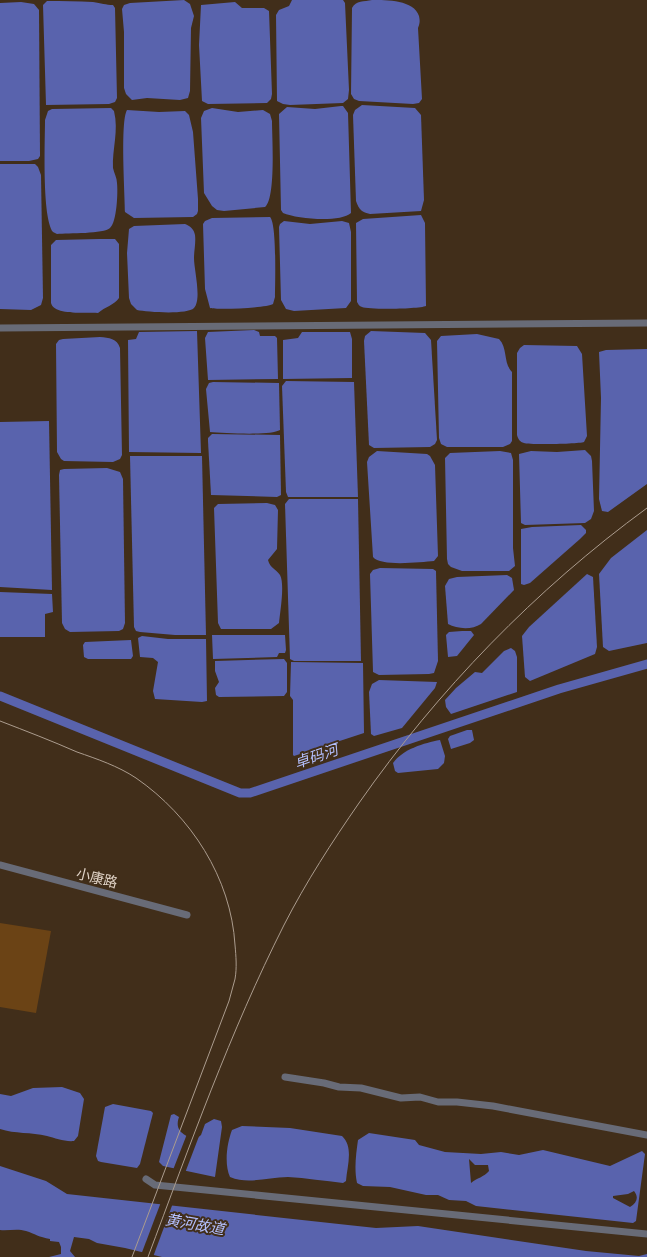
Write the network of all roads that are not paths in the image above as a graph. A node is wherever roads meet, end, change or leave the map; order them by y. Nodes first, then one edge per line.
1 (647, 323) edge
2 (0, 328) edge
3 (0, 865) edge
4 (187, 915) dead end
5 (285, 1077) dead end
6 (647, 1135) edge
7 (146, 1179) dead end
8 (647, 1234) edge

1 - 2 street
3 - 4 street, 小康路
5 - 6 street
7 - 8 street

